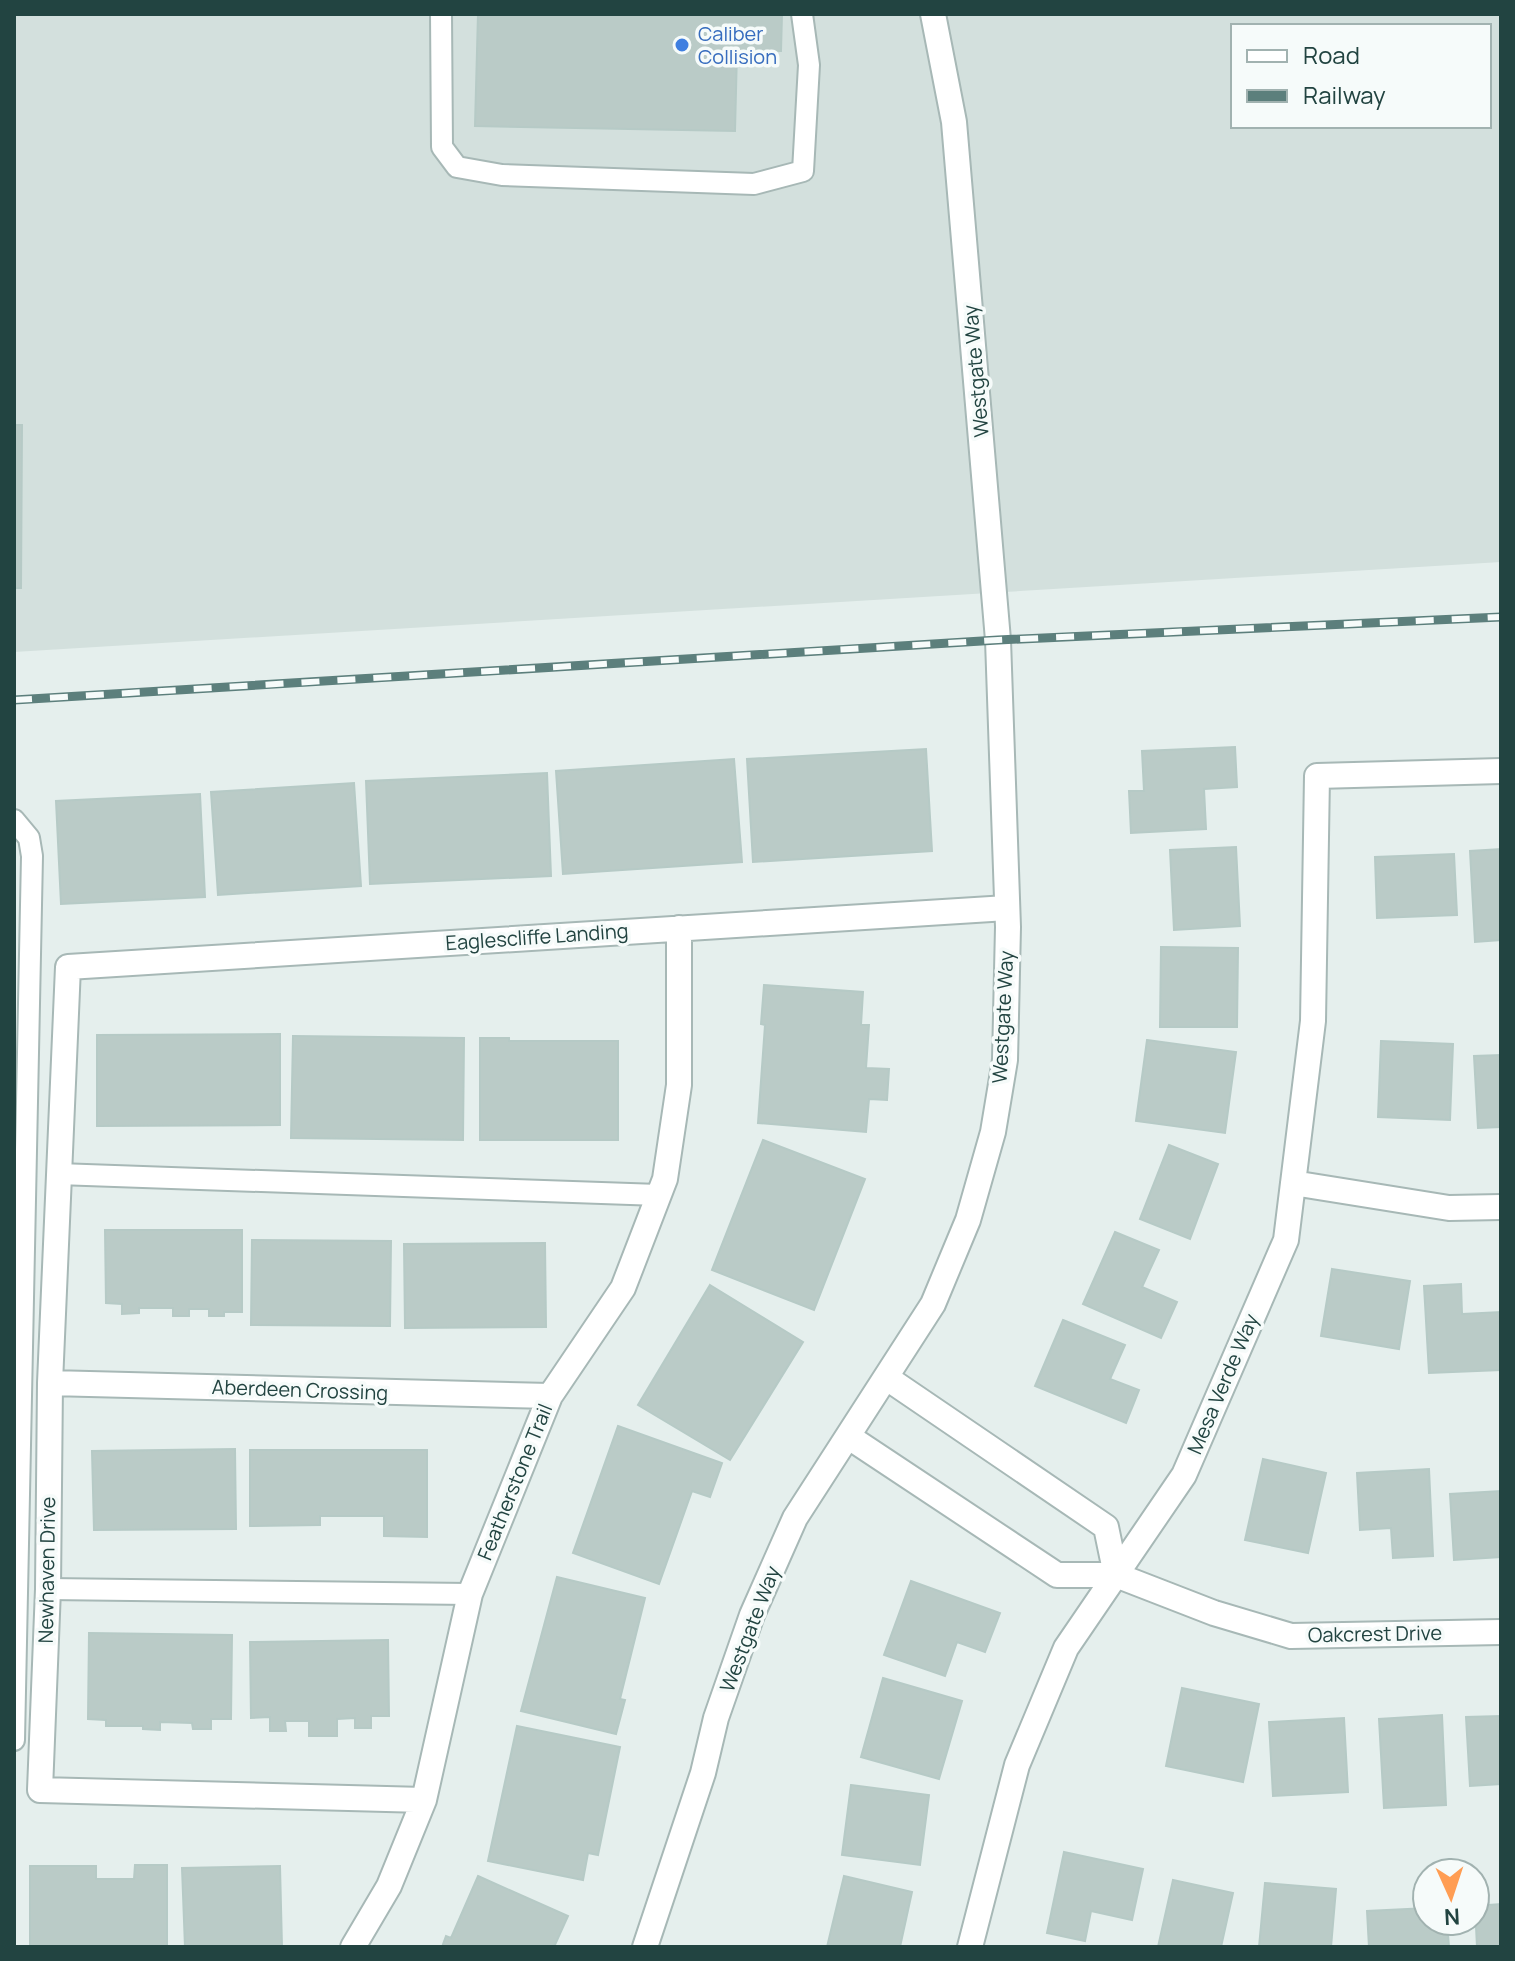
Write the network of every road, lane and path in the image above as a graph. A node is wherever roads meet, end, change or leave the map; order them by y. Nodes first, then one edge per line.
1 (441, 14) edge
2 (802, 14) edge
3 (933, 14) edge
4 (1501, 771) edge
5 (14, 820) edge
6 (1007, 908) junction
7 (679, 928) junction
8 (68, 967) joint
9 (58, 1174) junction
10 (1293, 1183) junction
11 (659, 1195) junction
12 (1501, 1207) edge
13 (887, 1378) junction
14 (50, 1383) junction
15 (550, 1396) junction
16 (849, 1437) junction
17 (1116, 1575) junction
18 (48, 1589) junction
19 (470, 1594) junction
20 (1501, 1632) edge
21 (14, 1740) edge
22 (424, 1800) junction
23 (353, 1947) edge
24 (645, 1947) edge
25 (970, 1947) edge

1 - 2 lane
3 - 6 street, Westgate Way
4 - 10 street, Mesa Verde Way
5 - 21 lane
6 - 7 street, Eaglescliffe Landing
6 - 13 street, Westgate Way
7 - 8 street, Eaglescliffe Landing
7 - 11 street, Featherstone Trail
8 - 9 street, Newhaven Drive
9 - 11 lane
9 - 14 street, Newhaven Drive
10 - 12 street
10 - 17 street, Mesa Verde Way
11 - 15 street, Featherstone Trail
13 - 16 street, Westgate Way
13 - 17 street
14 - 15 street, Aberdeen Crossing
14 - 18 street, Newhaven Drive
15 - 19 street, Featherstone Trail
16 - 17 street, Oakcrest Drive
16 - 24 street, Westgate Way
17 - 20 street, Oakcrest Drive
17 - 25 street, Mesa Verde Way
18 - 19 lane
18 - 22 street, Newhaven Drive
19 - 22 street, Featherstone Trail
22 - 23 street, Featherstone Trail

